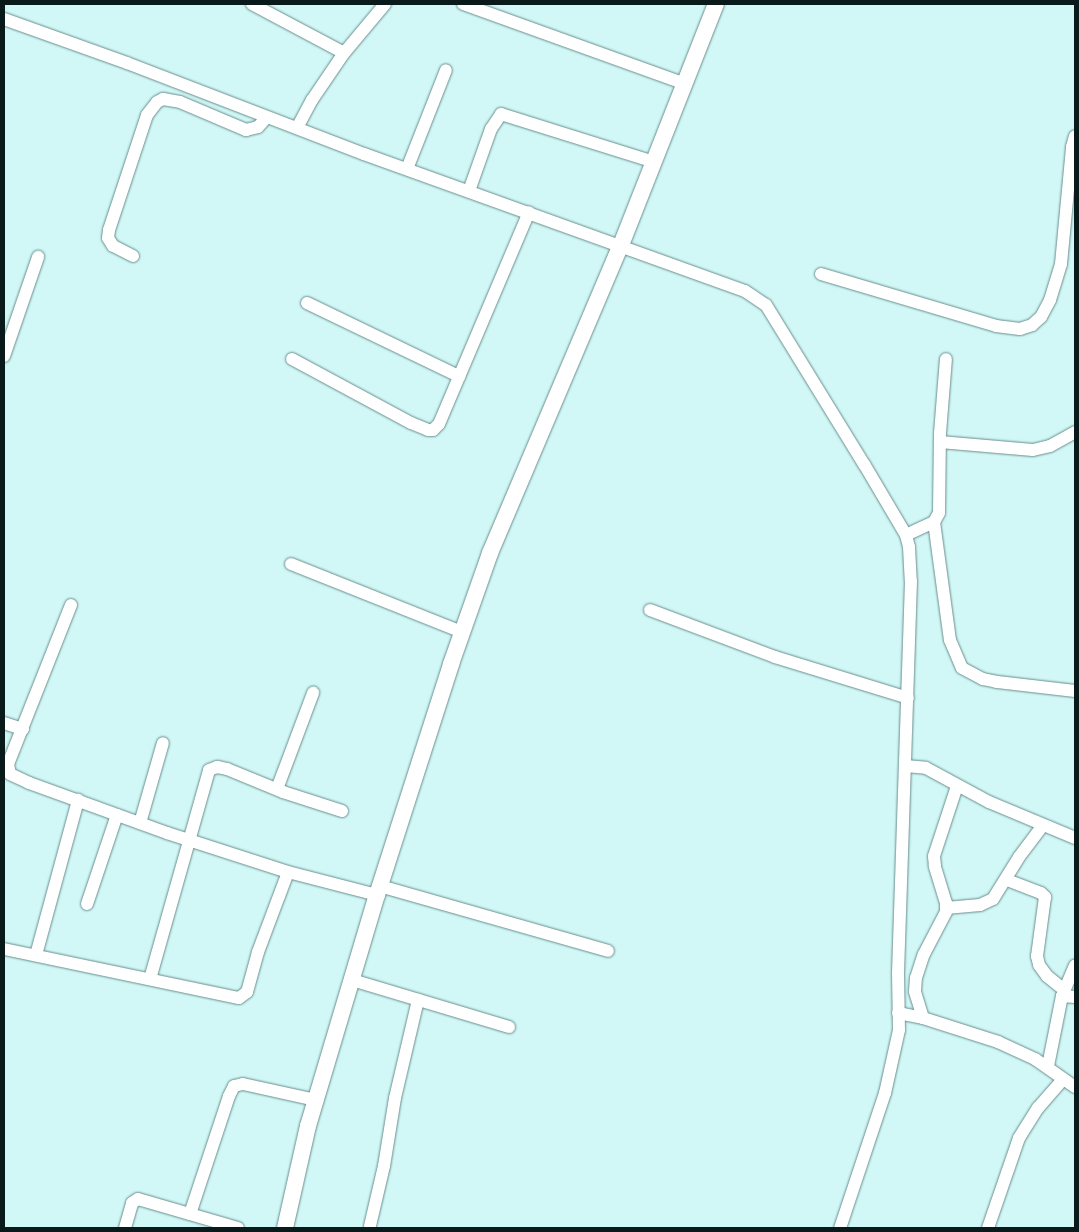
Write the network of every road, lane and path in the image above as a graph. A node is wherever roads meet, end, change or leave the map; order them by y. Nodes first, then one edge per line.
1 (252, 4) edge
2 (385, 4) edge
3 (463, 4) edge
4 (716, 4) edge
5 (4, 19) edge
6 (344, 53) junction
7 (446, 70) dead end
8 (685, 84) junction
9 (267, 117) junction
10 (297, 128) junction
11 (1075, 136) edge
12 (654, 162) junction
13 (407, 169) junction
14 (469, 191) junction
15 (528, 212) junction
16 (621, 245) junction
17 (133, 256) dead end
18 (38, 257) dead end
19 (821, 274) dead end
20 (307, 303) dead end
21 (4, 356) edge
22 (946, 359) dead end
23 (292, 360) dead end
24 (459, 376) junction
25 (1075, 432) edge
26 (940, 442) junction
27 (934, 522) junction
28 (906, 535) junction
29 (291, 564) dead end
30 (71, 606) dead end
31 (650, 610) dead end
32 (462, 632) junction
33 (1075, 691) edge
34 (313, 693) dead end
35 (908, 698) junction
36 (4, 723) edge
37 (22, 729) junction
38 (163, 743) dead end
39 (912, 766) junction
40 (957, 786) junction
41 (277, 789) junction
42 (78, 800) junction
43 (342, 811) dead end
44 (118, 814) junction
45 (140, 823) junction
46 (1043, 825) junction
47 (1075, 838) edge
48 (190, 840) junction
49 (288, 872) junction
50 (1007, 880) junction
51 (378, 891) junction
52 (87, 904) dead end
53 (946, 908) junction
54 (4, 950) edge
55 (608, 951) dead end
56 (36, 955) junction
57 (1075, 966) edge
58 (150, 979) junction
59 (352, 980) junction
60 (1067, 994) edge
61 (418, 1000) junction
62 (903, 1014) junction
63 (923, 1018) junction
64 (509, 1027) dead end
65 (1048, 1066) junction
66 (1063, 1079) junction
67 (1075, 1087) edge
68 (316, 1100) junction
69 (190, 1214) junction
70 (370, 1226) dead end
71 (125, 1228) edge
72 (238, 1228) edge
73 (285, 1228) edge
74 (840, 1228) edge
75 (988, 1228) edge

1 - 6 street
2 - 6 street
3 - 8 street
4 - 8 main road
5 - 9 street
6 - 10 street
7 - 13 street
8 - 12 main road
9 - 10 street
9 - 17 street
10 - 13 street
11 - 19 street
12 - 14 street
12 - 16 main road
13 - 14 street
14 - 15 street
15 - 16 street
15 - 24 street
16 - 28 street
16 - 32 main road
18 - 21 street
20 - 24 street
22 - 26 street
23 - 24 street
25 - 26 street
26 - 27 street
27 - 28 street
27 - 33 street
28 - 35 street
29 - 32 street
30 - 37 street
31 - 35 street
32 - 51 main road
34 - 41 street
35 - 39 street
36 - 37 street
37 - 42 street
38 - 45 street
39 - 40 street
39 - 62 street
40 - 46 street
40 - 53 street
41 - 43 street
41 - 48 street
42 - 44 street
42 - 56 street
44 - 45 street
44 - 52 street
45 - 48 street
46 - 47 street
46 - 50 street
48 - 49 street
48 - 58 street
49 - 51 street
49 - 58 street
50 - 53 street
50 - 60 street
51 - 55 street
51 - 59 main road
53 - 63 street
54 - 56 street
56 - 58 street
57 - 60 street
59 - 61 street
59 - 68 main road
60 - 65 street
61 - 64 street
61 - 70 street
62 - 63 street
62 - 74 street
63 - 65 street
65 - 66 street
66 - 67 street
66 - 75 street
68 - 69 street
68 - 73 main road
69 - 71 street
69 - 72 street

